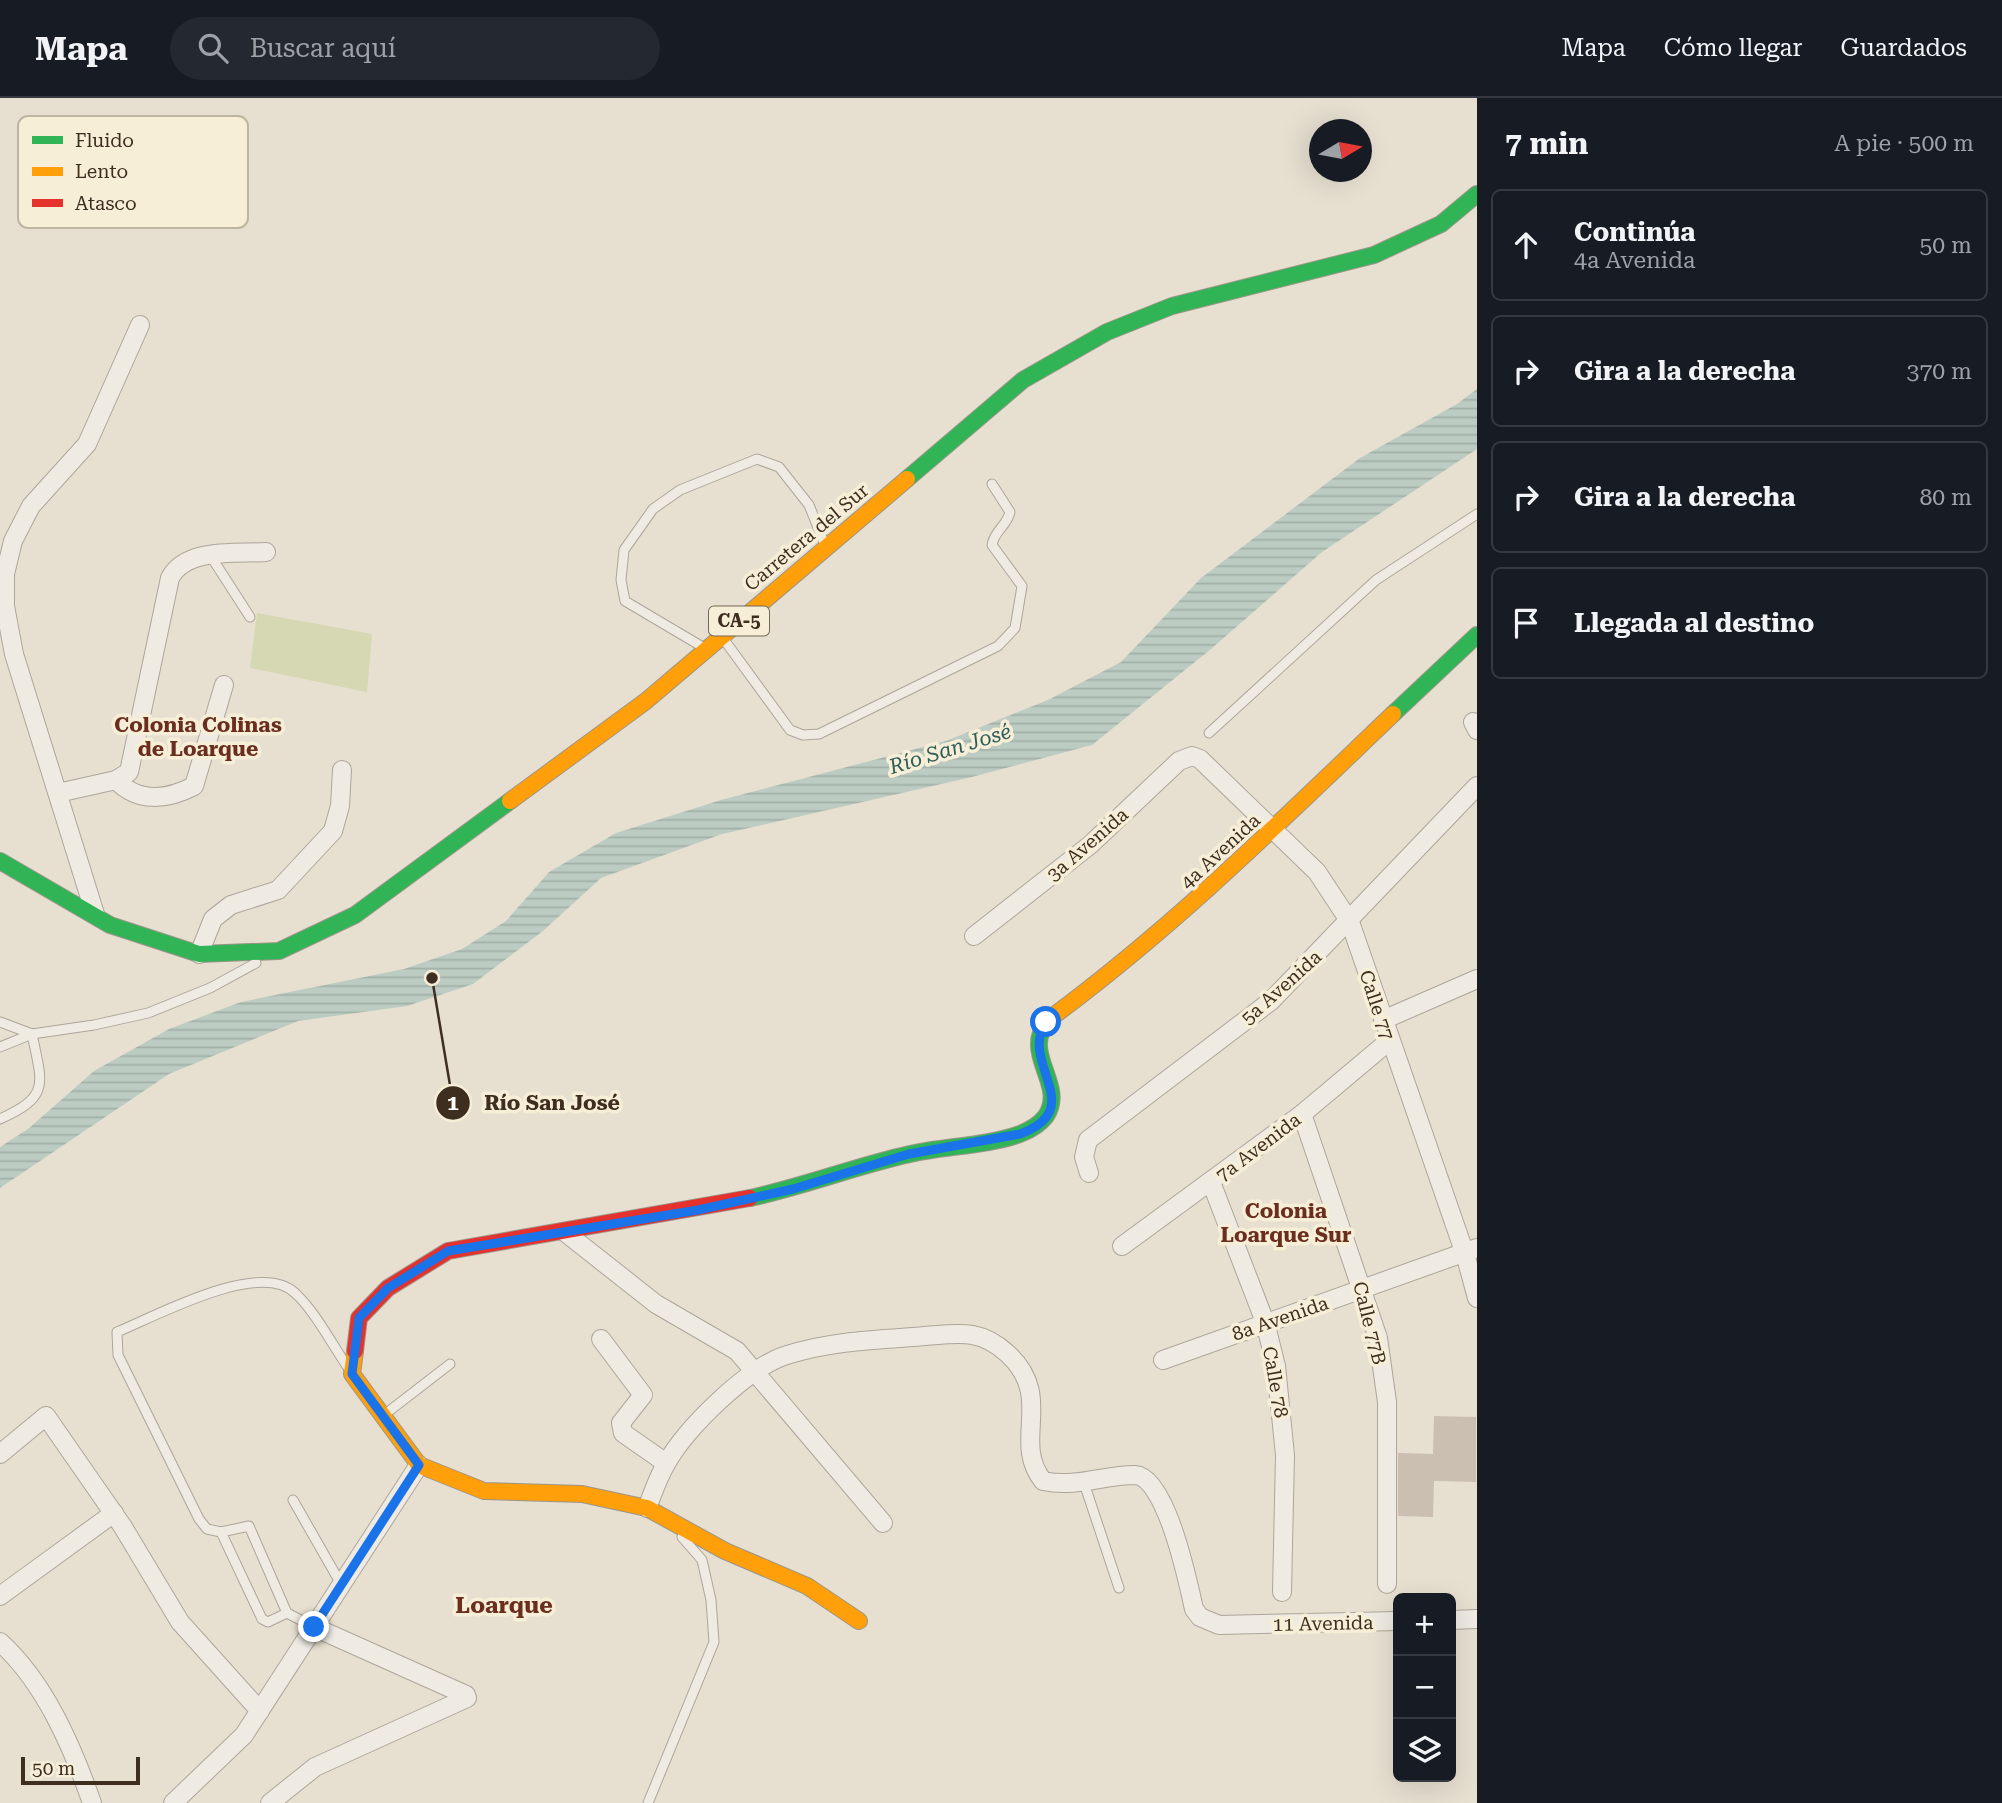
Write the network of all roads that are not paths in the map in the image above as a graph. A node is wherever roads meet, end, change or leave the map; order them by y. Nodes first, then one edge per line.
1 (1477, 194) edge
2 (140, 325) dead end
3 (992, 484) dead end
4 (1477, 514) edge
5 (826, 548) junction
6 (267, 552) dead end
7 (210, 555) junction
8 (250, 617) dead end
9 (1477, 635) edge
10 (721, 637) junction
11 (706, 650) junction
12 (224, 685) dead end
13 (1209, 733) dead end
14 (1200, 759) joint
15 (342, 770) dead end
16 (116, 780) junction
17 (1477, 786) edge
18 (58, 793) junction
19 (1273, 830) junction
20 (0, 862) edge
21 (96, 917) junction
22 (1350, 922) junction
23 (974, 936) dead end
24 (279, 951) junction
25 (199, 954) junction
26 (1477, 979) edge
27 (1383, 1020) junction
28 (0, 1022) edge
29 (32, 1034) junction
30 (1389, 1041) junction
31 (0, 1047) edge
32 (1302, 1114) junction
33 (0, 1119) edge
34 (1089, 1173) dead end
35 (1211, 1182) junction
36 (566, 1233) junction
37 (1122, 1247) dead end
38 (1471, 1251) edge
39 (1363, 1290) junction
40 (1477, 1298) edge
41 (1265, 1322) junction
42 (601, 1339) dead end
43 (1163, 1360) dead end
44 (450, 1364) dead end
45 (755, 1373) junction
46 (352, 1374) junction
47 (383, 1416) junction
48 (0, 1454) edge
49 (666, 1463) junction
50 (419, 1465) junction
51 (1084, 1483) junction
52 (293, 1500) dead end
53 (647, 1508) junction
54 (114, 1513) junction
55 (666, 1520) junction
56 (883, 1523) dead end
57 (221, 1532) junction
58 (1387, 1584) dead end
59 (342, 1587) junction
60 (1119, 1588) dead end
61 (1282, 1592) dead end
62 (0, 1596) edge
63 (287, 1613) junction
64 (1477, 1619) edge
65 (1456, 1620) edge
66 (859, 1621) dead end
67 (1393, 1621) edge
68 (314, 1627) junction
69 (0, 1642) edge
70 (260, 1711) junction
71 (92, 1803) edge
72 (173, 1803) edge
73 (270, 1803) edge
74 (648, 1803) edge

1 - 5 main road, Carretera del Sur / CA-5
2 - 18 street
3 - 10 lane
4 - 13 lane
5 - 10 main road, Carretera del Sur / CA-5
5 - 11 lane
6 - 7 street
7 - 8 lane
7 - 16 street
9 - 19 main road, 4a Avenida
10 - 11 main road, Carretera del Sur / CA-5
11 - 24 main road, Carretera del Sur / CA-5
12 - 16 street
14 - 19 street, Calle 77
14 - 23 street, 3a Avenida
15 - 25 street
16 - 18 street
17 - 22 street, 5a Avenida
18 - 21 street
19 - 22 street, Calle 77
19 - 36 main road, 4a Avenida
20 - 21 main road, Carretera del Sur / CA-5
21 - 25 main road, Carretera del Sur / CA-5
22 - 27 street, Calle 77
22 - 34 street, 5a Avenida
24 - 25 main road, Carretera del Sur / CA-5
24 - 29 lane
26 - 27 street
27 - 30 street, Calle 77
28 - 29 lane
29 - 31 lane
29 - 33 lane
30 - 32 street, 7a Avenida
30 - 38 street, Calle 77
32 - 35 street, 7a Avenida
32 - 39 street, Calle 77B
35 - 37 street, 7a Avenida
35 - 41 street, Calle 78
36 - 45 street
36 - 46 main road
38 - 39 street, 8a Avenida
38 - 40 street, Calle 77
39 - 41 street, 8a Avenida
39 - 58 street, Calle 77B
41 - 43 street, 8a Avenida
41 - 61 street, Calle 78
42 - 49 street
44 - 47 lane
45 - 49 street, 11 Avenida
45 - 51 street, 11 Avenida
45 - 56 street
46 - 47 main road
46 - 57 lane
47 - 50 main road
48 - 54 street
49 - 53 street, 11 Avenida
50 - 53 main road
50 - 59 street
51 - 60 lane
51 - 67 street, 11 Avenida
52 - 59 lane
53 - 55 main road
54 - 62 street
54 - 70 street
55 - 66 main road
55 - 74 lane
57 - 63 lane
57 - 63 lane
59 - 68 street
63 - 68 lane
64 - 65 street
68 - 70 street
68 - 73 street
69 - 71 street
70 - 72 street

